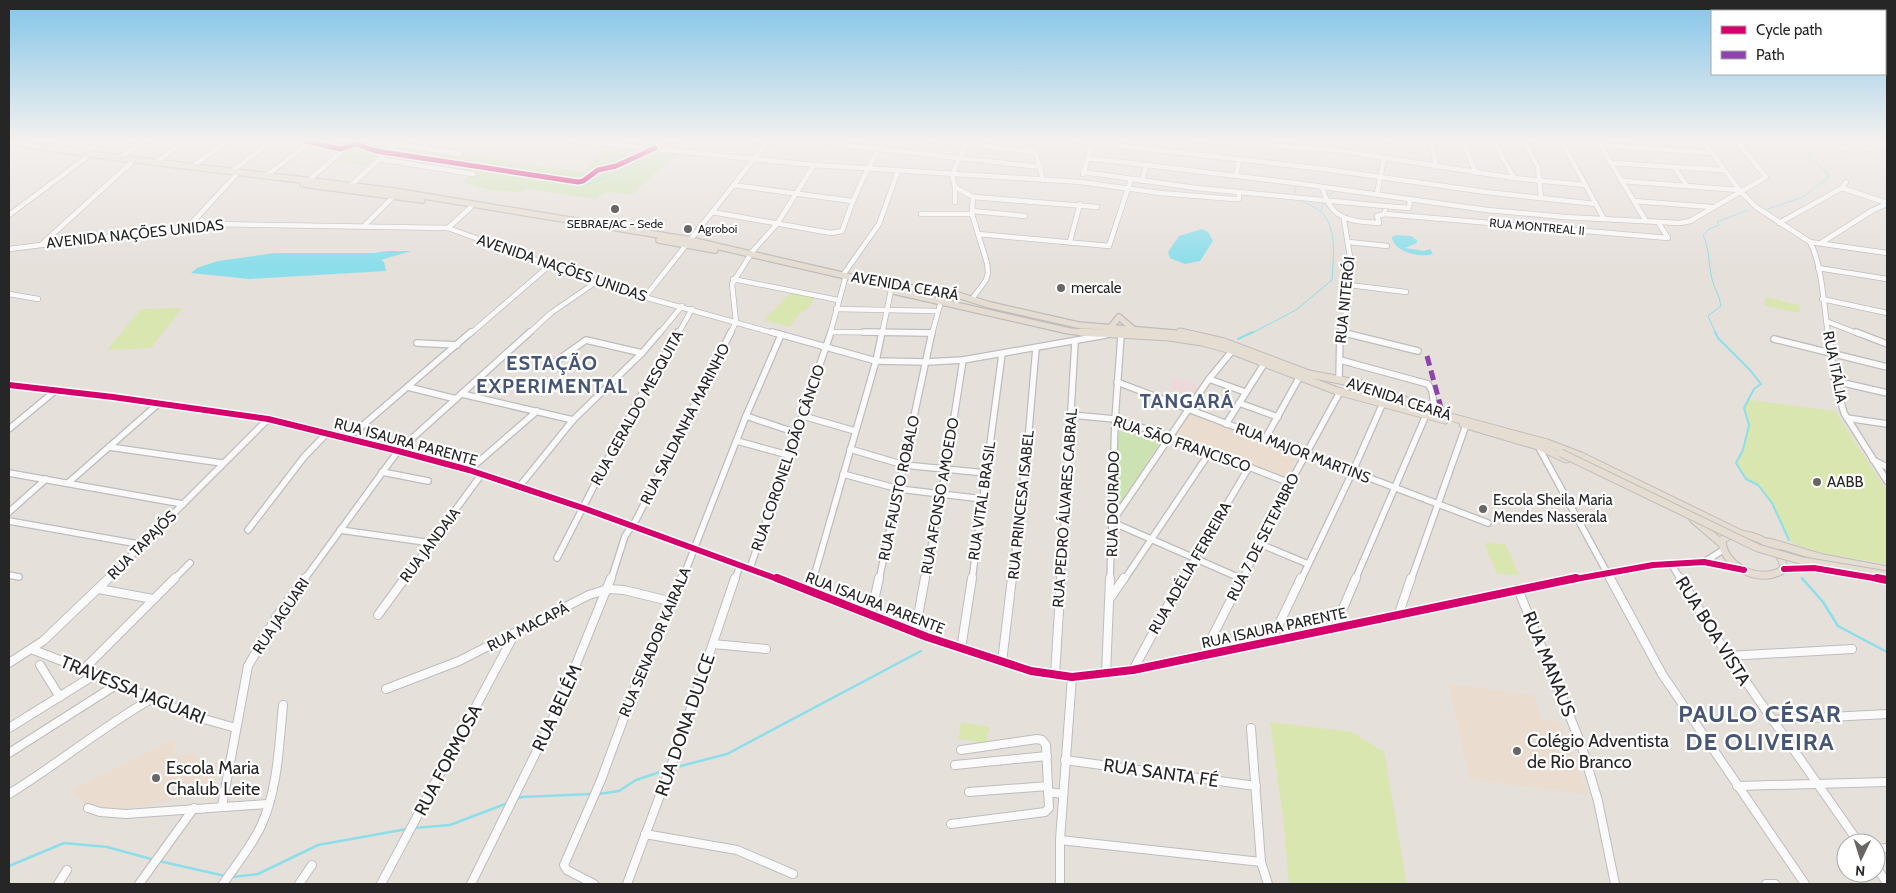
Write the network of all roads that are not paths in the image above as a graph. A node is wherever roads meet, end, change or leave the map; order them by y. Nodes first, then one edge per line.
1 (1538, 181) edge
2 (1622, 181) edge
3 (51, 182) edge
4 (110, 182) edge
5 (226, 182) edge
6 (291, 182) edge
7 (327, 182) edge
8 (355, 182) edge
9 (736, 182) edge
10 (803, 182) edge
11 (861, 182) edge
12 (894, 182) edge
13 (954, 182) edge
14 (1075, 182) edge
15 (1081, 182) joint
16 (1130, 182) edge
17 (1156, 182) edge
18 (1285, 182) edge
19 (1379, 182) edge
20 (1422, 182) edge
21 (1546, 182) edge
22 (1583, 182) edge
23 (1631, 182) edge
24 (1684, 182) edge
25 (1732, 182) edge
26 (1759, 182) edge
27 (1846, 182) dead end
28 (352, 184) junction
29 (733, 185) junction
30 (1585, 185) junction
31 (1322, 186) junction
32 (1687, 186) junction
33 (955, 187) junction
34 (1129, 188) junction
35 (1842, 188) junction
36 (346, 190) junction
37 (1740, 191) junction
38 (1239, 192) junction
39 (394, 194) junction
40 (1377, 194) junction
41 (418, 195) junction
42 (795, 195) junction
43 (973, 197) junction
44 (403, 198) junction
45 (1541, 198) junction
46 (1410, 199) junction
47 (1325, 200) junction
48 (852, 201) junction
49 (1634, 201) junction
50 (955, 202) dead end
51 (1080, 204) junction
52 (1596, 204) junction
53 (1887, 204) edge
54 (1384, 206) junction
55 (471, 207) junction
56 (1097, 207) dead end
57 (1711, 207) junction
58 (712, 212) junction
59 (972, 213) junction
60 (921, 214) dead end
61 (1385, 214) junction
62 (9, 215) edge
63 (1025, 216) dead end
64 (1604, 218) junction
65 (1344, 220) junction
66 (1646, 221) junction
67 (1658, 222) junction
68 (1779, 223) junction
69 (776, 224) junction
70 (188, 226) junction
71 (364, 226) junction
72 (448, 228) junction
73 (978, 234) junction
74 (1070, 241) junction
75 (688, 242) junction
76 (1349, 242) junction
77 (1810, 242) junction
78 (1821, 243) junction
79 (42, 244) junction
80 (1387, 246) dead end
81 (9, 249) edge
82 (1887, 252) edge
83 (750, 255) junction
84 (550, 265) junction
85 (1818, 268) junction
86 (844, 277) junction
87 (1887, 279) edge
88 (733, 280) junction
89 (596, 282) junction
90 (1350, 285) junction
91 (891, 290) junction
92 (941, 291) junction
93 (1406, 292) dead end
94 (9, 294) edge
95 (645, 297) junction
96 (38, 299) dead end
97 (972, 299) junction
98 (1822, 299) junction
99 (838, 300) junction
100 (939, 301) junction
101 (955, 305) junction
102 (682, 306) junction
103 (692, 309) junction
104 (836, 309) junction
105 (887, 310) junction
106 (936, 312) junction
107 (1887, 313) edge
108 (1826, 321) junction
109 (736, 322) junction
110 (1135, 329) junction
111 (1109, 331) junction
112 (832, 332) junction
113 (883, 332) junction
114 (1121, 332) junction
115 (1340, 332) junction
116 (932, 333) junction
117 (781, 335) junction
118 (1774, 339) dead end
119 (1075, 342) junction
120 (417, 343) dead end
121 (1887, 344) edge
122 (457, 345) junction
123 (826, 348) junction
124 (1036, 348) junction
125 (1232, 351) junction
126 (1418, 351) dead end
127 (1830, 352) junction
128 (642, 353) junction
129 (1002, 354) junction
130 (963, 360) junction
131 (1340, 360) junction
132 (876, 361) junction
133 (555, 362) dead end
134 (927, 362) junction
135 (1264, 364) junction
136 (1887, 367) edge
137 (1299, 378) junction
138 (1208, 379) junction
139 (1342, 380) junction
140 (1835, 381) junction
141 (1117, 382) junction
142 (9, 385) edge
143 (408, 387) junction
144 (1379, 390) junction
145 (55, 391) junction
146 (1245, 392) junction
147 (1340, 392) junction
148 (1887, 393) edge
149 (462, 394) junction
150 (456, 399) junction
151 (1371, 401) junction
152 (1239, 403) junction
153 (158, 404) junction
154 (1382, 405) junction
155 (1188, 409) junction
156 (537, 411) junction
157 (1435, 412) junction
158 (1071, 415) junction
159 (1426, 415) junction
160 (746, 416) junction
161 (803, 416) junction
162 (1278, 417) junction
163 (1847, 418) junction
164 (268, 419) junction
165 (1115, 419) junction
166 (573, 420) junction
167 (1226, 424) junction
168 (1466, 425) junction
169 (1887, 426) edge
170 (9, 429) edge
171 (855, 431) junction
172 (327, 433) junction
173 (797, 433) junction
174 (1169, 436) junction
175 (1265, 438) junction
176 (347, 439) junction
177 (737, 440) junction
178 (1540, 446) junction
179 (109, 447) junction
180 (850, 448) junction
181 (398, 450) junction
182 (1210, 452) junction
183 (1306, 454) junction
184 (788, 455) junction
185 (1873, 460) junction
186 (222, 463) junction
187 (904, 465) junction
188 (1249, 467) junction
189 (1887, 467) edge
190 (946, 469) junction
191 (469, 470) junction
192 (1353, 471) junction
193 (382, 472) junction
194 (9, 473) edge
195 (986, 473) junction
196 (843, 474) junction
197 (481, 475) junction
198 (46, 479) junction
199 (428, 481) dead end
200 (1887, 481) edge
201 (68, 483) junction
202 (1290, 483) junction
203 (519, 487) junction
204 (1395, 488) junction
205 (899, 489) junction
206 (941, 495) junction
207 (983, 498) junction
208 (183, 504) junction
209 (1438, 504) junction
210 (583, 508) junction
211 (9, 512) edge
212 (9, 521) edge
213 (1112, 522) junction
214 (1488, 523) dead end
215 (632, 527) junction
216 (248, 530) dead end
217 (340, 530) junction
218 (1741, 534) junction
219 (1152, 540) junction
220 (1763, 541) junction
221 (432, 543) junction
222 (1260, 544) junction
223 (144, 545) junction
224 (1722, 547) junction
225 (694, 549) junction
226 (557, 558) dead end
227 (1193, 559) junction
228 (1704, 562) junction
229 (190, 563) dead end
230 (1308, 564) junction
231 (740, 565) junction
232 (1672, 565) junction
233 (750, 568) junction
234 (1784, 569) junction
235 (1744, 570) junction
236 (1887, 570) edge
237 (1607, 572) junction
238 (9, 575) edge
239 (19, 577) dead end
240 (1242, 579) junction
241 (1887, 579) edge
242 (99, 589) junction
243 (608, 589) junction
244 (810, 590) junction
245 (1518, 590) junction
246 (1110, 597) junction
247 (153, 599) junction
248 (673, 602) junction
249 (378, 615) dead end
250 (872, 615) junction
251 (1398, 616) junction
252 (1335, 627) junction
253 (915, 632) junction
254 (514, 635) junction
255 (1271, 641) junction
256 (713, 644) junction
257 (31, 649) junction
258 (766, 649) dead end
259 (961, 649) junction
260 (1852, 649) dead end
261 (1728, 656) junction
262 (1202, 657) junction
263 (1002, 662) junction
264 (9, 663) edge
265 (40, 665) dead end
266 (84, 669) junction
267 (1133, 670) junction
268 (96, 674) junction
269 (1106, 674) junction
270 (1055, 675) junction
271 (1072, 677) junction
272 (119, 683) junction
273 (386, 689) dead end
274 (60, 697) junction
275 (151, 699) junction
276 (283, 705) dead end
277 (1887, 714) edge
278 (1772, 720) junction
279 (9, 728) edge
280 (236, 728) junction
281 (1251, 728) dead end
282 (961, 750) dead end
283 (9, 753) edge
284 (1047, 756) junction
285 (1065, 760) junction
286 (956, 765) dead end
287 (1887, 782) edge
288 (1818, 785) junction
289 (1256, 786) junction
290 (1737, 786) junction
291 (1048, 789) junction
292 (969, 792) dead end
293 (9, 794) edge
294 (1063, 794) junction
295 (1049, 803) junction
296 (267, 804) junction
297 (1062, 804) junction
298 (222, 806) junction
299 (88, 808) dead end
300 (194, 808) junction
301 (951, 824) dead end
302 (1853, 833) edge
303 (645, 834) junction
304 (1060, 840) junction
305 (1261, 862) junction
306 (312, 865) dead end
307 (67, 870) dead end
308 (793, 874) dead end
309 (58, 884) edge
310 (139, 884) edge
311 (222, 884) edge
312 (299, 884) edge
313 (381, 884) edge
314 (471, 884) edge
315 (594, 884) edge
316 (627, 884) edge
317 (1060, 884) edge
318 (1268, 884) edge
319 (1614, 884) edge
320 (1766, 884) edge
321 (1775, 884) edge
322 (1805, 884) edge

1 - 45 street
2 - 49 street
3 - 62 street
4 - 79 street
5 - 70 street
6 - 36 main road, AVENIDA CEARÁ
7 - 28 main road, AVENIDA CEARÁ
8 - 28 street
9 - 29 street
10 - 42 street
11 - 48 street
12 - 86 street, RUA CORONEL JOÃO CÂNCIO
13 - 33 street
14 - 15 street
15 - 34 street
16 - 34 street
17 - 38 street
18 - 31 street
19 - 40 street
20 - 45 street
21 - 30 street
22 - 30 street
23 - 32 street
24 - 32 street
25 - 37 street
26 - 37 street
27 - 35 street
28 - 36 street
28 - 39 main road, AVENIDA CEARÁ
29 - 42 street
29 - 58 street
30 - 52 street
31 - 40 street
31 - 47 street
32 - 37 street
33 - 43 street
33 - 50 street
34 - 38 street
34 - 74 street
35 - 53 street
35 - 68 street
36 - 39 main road, AVENIDA CEARÁ
37 - 57 street
37 - 68 street
38 - 47 street
39 - 41 main road, AVENIDA CEARÁ
39 - 44 main road, AVENIDA CEARÁ
39 - 71 street
40 - 46 street
41 - 44 main road
41 - 75 main road, AVENIDA CEARÁ
42 - 48 street
42 - 69 street
43 - 51 street
43 - 59 street
44 - 55 main road, AVENIDA CEARÁ
45 - 52 street
46 - 54 street
46 - 64 street
47 - 54 street
47 - 65 street
48 - 69 street
49 - 57 street
49 - 66 street
51 - 56 street
51 - 74 street
52 - 64 street
53 - 78 street
54 - 61 street
55 - 72 street
55 - 75 main road, AVENIDA CEARÁ
57 - 67 street
58 - 69 street
58 - 75 street
59 - 60 street
59 - 63 street
59 - 73 street
61 - 65 street
61 - 67 street, RUA MONTREAL II
64 - 66 street
65 - 76 street, RUA NITERÓI
66 - 67 street
68 - 77 street
69 - 83 street
70 - 71 street, AVENIDA NAÇÕES UNIDAS
70 - 79 street, AVENIDA NAÇÕES UNIDAS
71 - 72 street, AVENIDA NAÇÕES UNIDAS
72 - 84 street, AVENIDA NAÇÕES UNIDAS
73 - 74 street
73 - 97 street
75 - 83 main road, AVENIDA CEARÁ
75 - 95 street
76 - 80 street
76 - 90 street, RUA NITERÓI
77 - 78 street
77 - 85 street, RUA ITÁLIA
78 - 82 street
79 - 81 street, AVENIDA NAÇÕES UNIDAS
83 - 86 main road, AVENIDA CEARÁ
83 - 88 street
84 - 89 street, AVENIDA NAÇÕES UNIDAS
84 - 122 street
85 - 87 street
85 - 98 street, RUA ITÁLIA
86 - 91 main road, AVENIDA CEARÁ
86 - 92 main road, AVENIDA CEARÁ
86 - 99 street, RUA CORONEL JOÃO CÂNCIO
88 - 99 street
88 - 109 street
89 - 95 street, AVENIDA NAÇÕES UNIDAS
89 - 149 street, RUA JAGUARI
90 - 93 street
90 - 115 street, RUA NITERÓI
91 - 100 main road, AVENIDA CEARÁ
91 - 105 street
92 - 97 main road, AVENIDA CEARÁ
92 - 100 main road
94 - 96 street
95 - 102 street, AVENIDA NAÇÕES UNIDAS
97 - 101 main road
97 - 111 main road, AVENIDA CEARÁ
98 - 107 street
98 - 108 street, RUA ITÁLIA
99 - 104 street, RUA CORONEL JOÃO CÂNCIO
100 - 101 main road, AVENIDA CEARÁ
100 - 106 street, RUA FAUSTO ROBALO
101 - 111 main road, AVENIDA CEARÁ
102 - 103 street, AVENIDA NAÇÕES UNIDAS
102 - 128 street
103 - 109 street, AVENIDA NAÇÕES UNIDAS
103 - 210 street, RUA GERALDO MESQUITA
104 - 105 street
104 - 112 street, RUA CORONEL JOÃO CÂNCIO
105 - 106 street
105 - 113 street
106 - 116 street, RUA FAUSTO ROBALO
108 - 121 street
108 - 127 street, RUA ITÁLIA
109 - 117 street, AVENIDA NAÇÕES UNIDAS
109 - 215 street, RUA SALDANHA MARINHO
110 - 111 main road
110 - 114 main road, AVENIDA CEARÁ
110 - 139 main road, AVENIDA CEARÁ
111 - 114 main road, AVENIDA CEARÁ
111 - 119 street, AVENIDA NAÇÕES UNIDAS
112 - 113 street
112 - 123 street, RUA CORONEL JOÃO CÂNCIO
113 - 116 street
113 - 132 street
114 - 125 main road, AVENIDA CEARÁ
114 - 141 street, RUA DOURADO
115 - 126 street
115 - 131 street, RUA NITERÓI
116 - 134 street, RUA FAUSTO ROBALO
117 - 123 street, AVENIDA NAÇÕES UNIDAS
117 - 160 street, RUA SENADOR KAIRALA
118 - 127 street
119 - 124 street, AVENIDA NAÇÕES UNIDAS
119 - 158 street, RUA PEDRO ÁLVARES CABRAL
120 - 122 street
122 - 143 street
123 - 132 street, AVENIDA NAÇÕES UNIDAS
123 - 161 street, RUA CORONEL JOÃO CÂNCIO
124 - 129 street, AVENIDA NAÇÕES UNIDAS
124 - 263 street, RUA PRINCESA ISABEL
125 - 135 main road, AVENIDA CEARÁ
125 - 138 street
127 - 136 street
127 - 140 street, RUA ITÁLIA
128 - 133 street
128 - 166 street
129 - 130 street, AVENIDA NAÇÕES UNIDAS
129 - 195 street, RUA VITAL BRASIL
130 - 134 street, AVENIDA NAÇÕES UNIDAS
130 - 190 street, RUA AFONSO AMOEDO
131 - 139 street, RUA NITERÓI
131 - 157 street
132 - 134 street, AVENIDA NAÇÕES UNIDAS
132 - 171 street
134 - 187 street, RUA FAUSTO ROBALO
135 - 137 main road, AVENIDA CEARÁ
135 - 146 street
137 - 147 main road, AVENIDA CEARÁ
137 - 162 street
138 - 146 street
138 - 155 street
139 - 144 main road, AVENIDA CEARÁ
139 - 147 main road
140 - 148 street
140 - 163 street, RUA ITÁLIA
141 - 155 street, RUA MAJOR MARTINS
141 - 165 street, RUA DOURADO
142 - 145 street, RUA ISAURA PARENTE
143 - 150 street
143 - 176 street
144 - 151 main road
144 - 157 main road, AVENIDA CEARÁ
145 - 153 street, RUA ISAURA PARENTE
145 - 170 street
146 - 152 street
147 - 151 main road, AVENIDA CEARÁ
147 - 183 street, RUA 7 DE SETEMBRO
149 - 150 street, RUA JAGUARI
149 - 156 street
150 - 181 street, RUA JAGUARI
151 - 154 main road, AVENIDA CEARÁ
152 - 162 street
152 - 167 street
153 - 164 street, RUA ISAURA PARENTE
153 - 179 street
154 - 159 main road, AVENIDA CEARÁ
154 - 192 street
155 - 167 street, RUA MAJOR MARTINS
155 - 174 street
156 - 166 street
156 - 191 street
157 - 218 main road, AVENIDA CEARÁ
158 - 165 street, RUA SÃO FRANCISCO
158 - 270 street, RUA PEDRO ÁLVARES CABRAL
159 - 168 main road, AVENIDA CEARÁ
159 - 204 street
160 - 173 street
160 - 177 street, RUA SENADOR KAIRALA
161 - 171 street
161 - 173 street, RUA CORONEL JOÃO CÂNCIO
162 - 175 street
163 - 169 street
163 - 185 street, RUA ITÁLIA
164 - 172 street, RUA ISAURA PARENTE
164 - 186 street, RUA TAPAJÓS
165 - 174 street, RUA SÃO FRANCISCO
165 - 213 street, RUA DOURADO
166 - 203 street
167 - 175 street, RUA MAJOR MARTINS
168 - 178 main road, AVENIDA CEARÁ
168 - 209 street
171 - 180 street
172 - 176 street, RUA ISAURA PARENTE
172 - 216 street
173 - 184 street, RUA CORONEL JOÃO CÂNCIO
174 - 182 street, RUA SÃO FRANCISCO
174 - 213 street
175 - 183 street, RUA MAJOR MARTINS
176 - 181 street, RUA ISAURA PARENTE
177 - 184 street
177 - 225 street, RUA SENADOR KAIRALA
178 - 224 main road, AVENIDA CEARÁ
178 - 237 street
178 - 241 main road, bridge
179 - 186 street
179 - 201 street
180 - 187 street
180 - 196 street
181 - 191 street, RUA ISAURA PARENTE
181 - 193 street, RUA JAGUARI
182 - 188 street, RUA SÃO FRANCISCO
182 - 219 street
183 - 192 street, RUA MAJOR MARTINS
183 - 202 street, RUA 7 DE SETEMBRO
184 - 233 street, RUA CORONEL JOÃO CÂNCIO
185 - 189 street
185 - 200 street, RUA ITÁLIA
186 - 208 street, RUA TAPAJÓS
187 - 190 street
187 - 205 street, RUA FAUSTO ROBALO
188 - 202 street, RUA SÃO FRANCISCO
188 - 227 street, RUA ADÉLIA FERREIRA
190 - 195 street
190 - 206 street, RUA AFONSO AMOEDO
191 - 197 street, RUA ISAURA PARENTE
192 - 204 street, RUA MAJOR MARTINS
192 - 230 street
193 - 199 street
193 - 217 street, RUA JAGUARI
194 - 198 street
195 - 207 street, RUA VITAL BRASIL
196 - 205 street
196 - 244 street
197 - 203 street, RUA ISAURA PARENTE
197 - 221 street, RUA JANDAIA
198 - 201 street
198 - 211 street
201 - 208 street
202 - 222 street, RUA 7 DE SETEMBRO
203 - 210 street, RUA ISAURA PARENTE
204 - 209 street, RUA MAJOR MARTINS
204 - 252 street
205 - 206 street
205 - 250 street, RUA FAUSTO ROBALO
206 - 207 street
206 - 253 street, RUA AFONSO AMOEDO
207 - 259 street, RUA VITAL BRASIL
208 - 223 street, RUA TAPAJÓS
209 - 214 street, RUA MAJOR MARTINS
209 - 251 street
210 - 215 street, RUA ISAURA PARENTE
210 - 226 street, RUA GERALDO MESQUITA
212 - 223 street
213 - 219 street
213 - 246 street, RUA DOURADO
215 - 225 street, RUA ISAURA PARENTE
215 - 243 street, RUA BELÉM
217 - 221 street
217 - 280 street, RUA JAGUARI
218 - 220 main road, AVENIDA CEARÁ
218 - 224 main road
219 - 227 street
219 - 246 street
220 - 234 main road
220 - 236 main road
221 - 249 street, RUA JANDAIA
222 - 230 street
222 - 240 street, RUA 7 DE SETEMBRO
223 - 242 street, RUA TAPAJÓS
224 - 228 street, RUA ISAURA PARENTE
224 - 235 main road, AVENIDA CEARÁ
225 - 231 street, RUA ISAURA PARENTE
225 - 248 street, RUA SENADOR KAIRALA
227 - 240 street
227 - 267 street, RUA ADÉLIA FERREIRA
228 - 232 street, RUA ISAURA PARENTE
228 - 235 street, RUA ISAURA PARENTE
229 - 247 street
230 - 255 street
231 - 233 street, RUA ISAURA PARENTE
231 - 256 street, RUA DONA DULCE
232 - 237 street, RUA ISAURA PARENTE
232 - 261 street, RUA BOA VISTA
233 - 244 street, RUA ISAURA PARENTE
234 - 235 main road
234 - 241 main road
237 - 245 street, RUA ISAURA PARENTE
237 - 290 street
238 - 239 street
240 - 262 street, RUA 7 DE SETEMBRO
242 - 247 street
242 - 257 street, RUA TAPAJÓS
243 - 248 street, RUA MACAPÁ
243 - 254 street, RUA MACAPÁ
243 - 314 street, RUA BELÉM
244 - 250 street, RUA ISAURA PARENTE
245 - 251 street, RUA ISAURA PARENTE
245 - 319 street, RUA MANAUS
246 - 269 street, RUA DOURADO
247 - 266 street
248 - 315 street, RUA SENADOR KAIRALA
250 - 253 street, RUA ISAURA PARENTE
251 - 252 street, RUA ISAURA PARENTE
252 - 255 street, RUA ISAURA PARENTE
253 - 259 street, RUA ISAURA PARENTE
254 - 273 street, RUA MACAPÁ
254 - 313 street, RUA FORMOSA
255 - 262 street, RUA ISAURA PARENTE
256 - 258 street
256 - 303 street, RUA DONA DULCE
257 - 264 street, RUA TAPAJÓS
257 - 266 street, TRAVESSA JAGUARI
259 - 263 street, RUA ISAURA PARENTE
260 - 261 street
261 - 278 street, RUA BOA VISTA
262 - 267 street, RUA ISAURA PARENTE
263 - 270 street, RUA ISAURA PARENTE
265 - 274 street
266 - 268 street, TRAVESSA JAGUARI
267 - 269 street, RUA ISAURA PARENTE
268 - 272 street, TRAVESSA JAGUARI
268 - 274 street
269 - 271 street, RUA ISAURA PARENTE
270 - 271 street, RUA ISAURA PARENTE
271 - 285 street
272 - 275 street, TRAVESSA JAGUARI
272 - 283 street
274 - 279 street
275 - 280 street, TRAVESSA JAGUARI
275 - 293 street
276 - 296 street
277 - 278 street
278 - 288 street, RUA BOA VISTA
280 - 298 street, RUA JAGUARI
281 - 289 street
282 - 284 street
284 - 286 street
284 - 291 street
285 - 289 street, RUA SANTA FÉ
285 - 294 street
287 - 288 street
288 - 290 street
288 - 302 street, RUA BOA VISTA
289 - 305 street
290 - 322 street
291 - 292 street
291 - 294 street
291 - 295 street
294 - 297 street
295 - 297 street
295 - 301 street
296 - 298 street
296 - 311 street
297 - 304 street
298 - 300 street
299 - 300 street
300 - 310 street
303 - 308 street
303 - 316 street, RUA DONA DULCE
304 - 305 street
304 - 317 street
305 - 318 street
306 - 312 street
307 - 309 street
320 - 321 street

